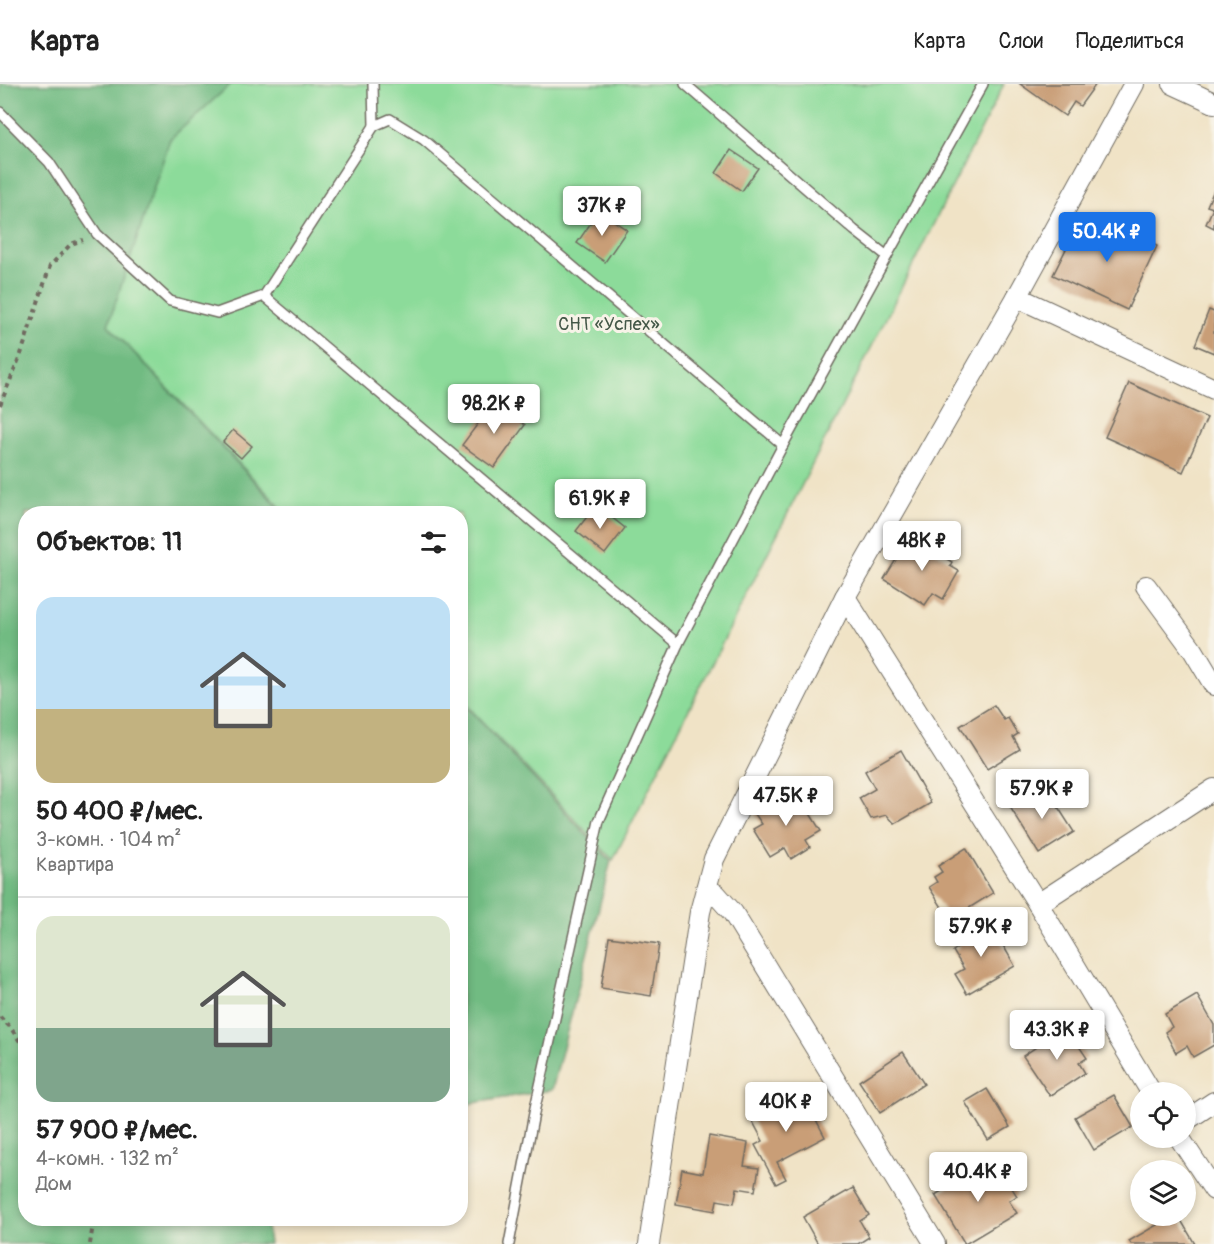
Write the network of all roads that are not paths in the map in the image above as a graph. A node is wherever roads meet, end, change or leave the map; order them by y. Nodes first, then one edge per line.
1 (373, 84) edge
2 (685, 84) edge
3 (983, 84) edge
4 (1134, 84) edge
5 (1173, 84) edge
6 (1214, 103) edge
7 (0, 112) edge
8 (374, 126) junction
9 (887, 256) junction
10 (264, 296) junction
11 (1017, 297) junction
12 (1214, 389) edge
13 (783, 445) junction
14 (1146, 586) dead end
15 (845, 597) junction
16 (678, 644) junction
17 (1214, 685) edge
18 (1214, 789) edge
19 (706, 888) junction
20 (1038, 904) junction
21 (1145, 1082) edge
22 (1214, 1102) edge
23 (1196, 1113) edge
24 (1186, 1148) edge
25 (1214, 1190) edge
26 (509, 1244) edge
27 (649, 1244) edge
28 (935, 1244) edge

1 - 8 lane
2 - 9 lane
3 - 9 lane
4 - 11 street
5 - 6 street
7 - 10 lane
8 - 10 lane
8 - 13 lane
9 - 13 lane
10 - 16 lane
11 - 12 street
11 - 15 street
13 - 16 lane
14 - 17 street
15 - 19 street
15 - 20 street
16 - 26 lane
18 - 20 street
19 - 27 street
19 - 28 street
20 - 21 street
22 - 23 street
24 - 25 street

